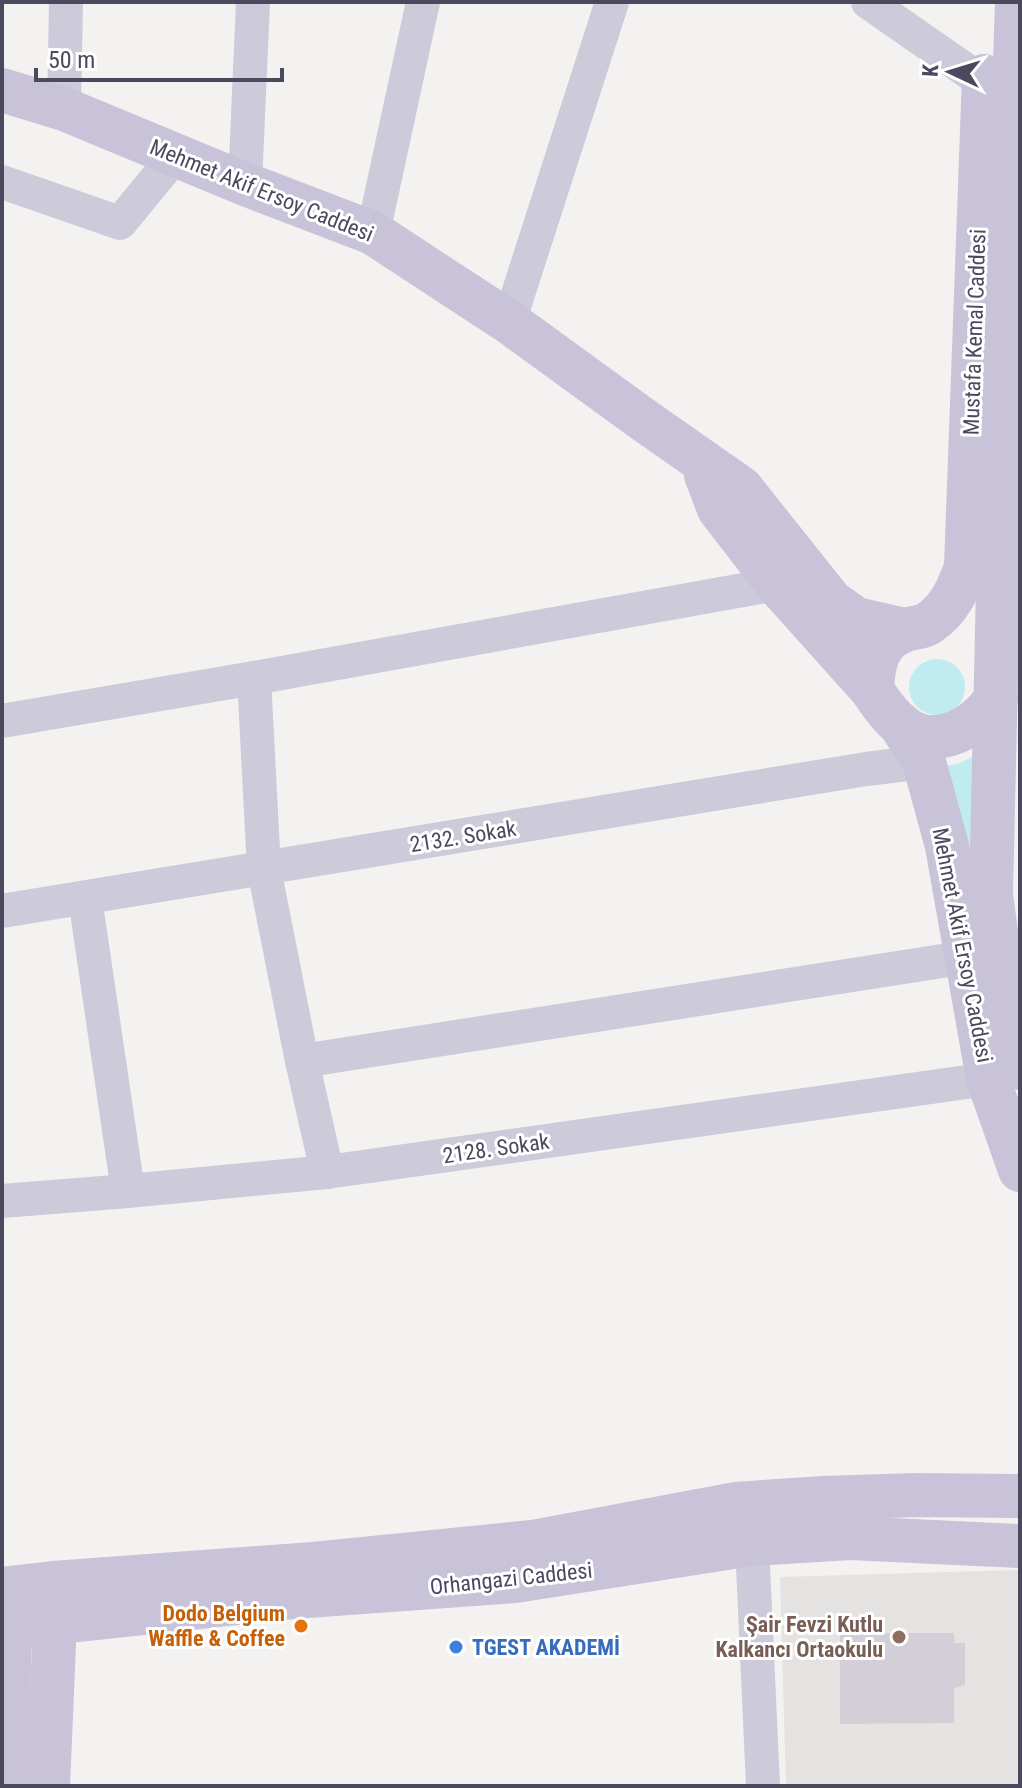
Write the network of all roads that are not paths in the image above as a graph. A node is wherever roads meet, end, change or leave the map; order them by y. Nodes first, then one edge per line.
1 (66, 2) edge
2 (253, 2) edge
3 (423, 2) edge
4 (612, 2) edge
5 (868, 2) edge
6 (987, 2) edge
7 (1017, 2) edge
8 (983, 82) junction
9 (2, 90) edge
10 (64, 109) junction
11 (175, 156) junction
12 (2, 182) edge
13 (245, 184) junction
14 (373, 233) junction
15 (509, 322) junction
16 (701, 461) junction
17 (777, 584) junction
18 (915, 628) junction
19 (254, 678) junction
20 (996, 687) junction
21 (872, 690) junction
22 (2, 721) edge
23 (900, 724) junction
24 (924, 762) junction
25 (264, 869) junction
26 (85, 898) junction
27 (2, 911) edge
28 (968, 957) junction
29 (302, 1061) junction
30 (1004, 1074) edge
31 (1020, 1170) edge
32 (327, 1172) junction
33 (128, 1191) junction
34 (2, 1201) edge
35 (1020, 1496) edge
36 (752, 1544) junction
37 (1020, 1546) edge
38 (23, 1606) edge
39 (6, 1786) edge
40 (48, 1786) edge
41 (763, 1786) edge

1 - 10 street
2 - 13 street
3 - 14 street
4 - 15 street
5 - 8 street
6 - 8 main road, Mustafa Kemal Caddesi
7 - 20 main road, Mustafa Kemal Caddesi
8 - 18 main road, Mustafa Kemal Caddesi
9 - 10 main road, Mehmet Akif Ersoy Caddesi
10 - 11 main road, Mehmet Akif Ersoy Caddesi
11 - 12 street
11 - 13 main road, Mehmet Akif Ersoy Caddesi
13 - 14 main road, Mehmet Akif Ersoy Caddesi
14 - 15 main road, Mehmet Akif Ersoy Caddesi
15 - 16 main road, Mehmet Akif Ersoy Caddesi
16 - 17 main road
16 - 18 main road, Mehmet Akif Ersoy Caddesi
17 - 19 street
17 - 21 main road
18 - 20 main road
18 - 21 main road
19 - 22 street
19 - 25 street
20 - 23 main road
20 - 30 main road, Mehmet Akif Ersoy Caddesi
21 - 23 main road
23 - 24 main road, Mehmet Akif Ersoy Caddesi
24 - 25 street, 2132. Sokak
24 - 28 main road, Mehmet Akif Ersoy Caddesi
25 - 26 street, 2132. Sokak
25 - 29 street
26 - 27 street, 2132. Sokak
26 - 33 street
28 - 29 street
28 - 30 main road, Mehmet Akif Ersoy Caddesi
29 - 32 street
30 - 31 main road, Mehmet Akif Ersoy Caddesi
30 - 32 street, 2128. Sokak
32 - 33 street, 2128. Sokak
33 - 34 street, 2128. Sokak
35 - 38 main road
36 - 37 main road, Orhangazi Caddesi
36 - 38 main road, Orhangazi Caddesi
36 - 41 street
38 - 39 main road
38 - 40 main road

